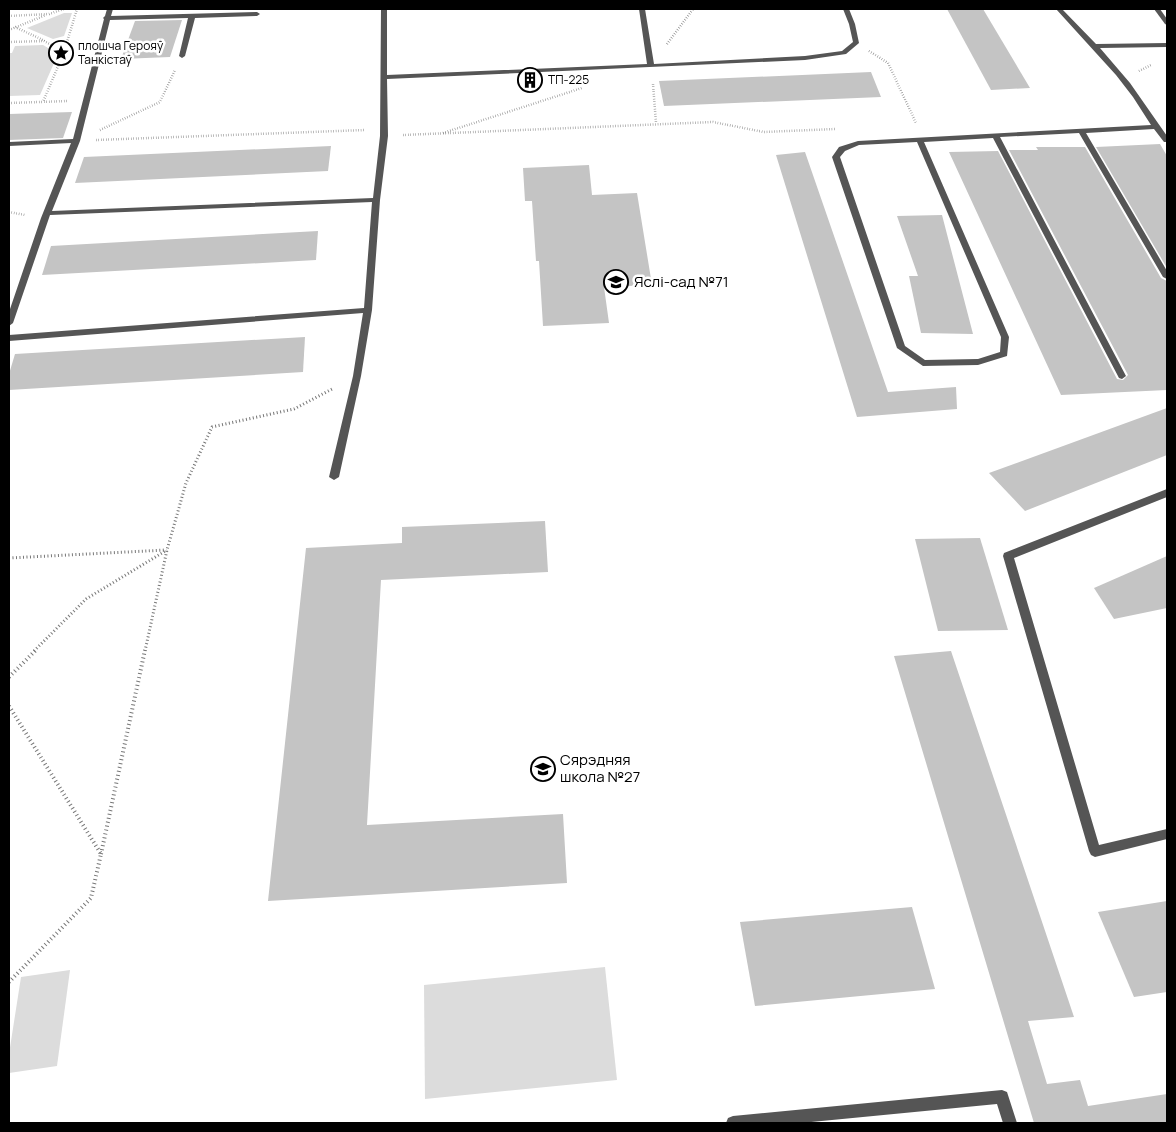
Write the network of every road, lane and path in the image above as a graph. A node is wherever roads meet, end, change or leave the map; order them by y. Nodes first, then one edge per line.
1 (64, 9) edge
2 (77, 9) edge
3 (110, 9) edge
4 (384, 9) edge
5 (642, 9) edge
6 (693, 9) edge
7 (846, 9) edge
8 (1059, 9) edge
9 (1156, 9) edge
10 (49, 14) junction
11 (257, 14) dead end
12 (9, 16) edge
13 (192, 16) junction
14 (106, 18) junction
15 (1167, 23) edge
16 (15, 27) junction
17 (9, 30) edge
18 (44, 41) junction
19 (9, 42) edge
20 (856, 43) junction
21 (1167, 45) edge
22 (1094, 46) junction
23 (64, 52) junction
24 (182, 56) joint
25 (1152, 64) dead end
26 (651, 66) junction
27 (385, 76) junction
28 (1122, 80) junction
29 (586, 87) dead end
30 (86, 100) junction
31 (43, 102) junction
32 (9, 103) edge
33 (656, 123) junction
34 (917, 126) dead end
35 (1154, 126) junction
36 (841, 129) dead end
37 (1081, 131) junction
38 (384, 132) junction
39 (437, 135) junction
40 (996, 136) junction
41 (919, 139) junction
42 (1167, 140) edge
43 (76, 141) junction
44 (9, 144) edge
45 (376, 200) junction
46 (47, 213) junction
47 (1167, 277) edge
48 (368, 310) junction
49 (9, 323) edge
50 (9, 338) edge
51 (357, 376) junction
52 (1122, 376) dead end
53 (334, 477) dead end
54 (1167, 493) edge
55 (166, 550) junction
56 (9, 558) edge
57 (9, 677) edge
58 (9, 706) edge
59 (1167, 834) edge
60 (101, 854) junction
61 (9, 982) edge
62 (740, 1123) edge
63 (1010, 1123) edge

1 - 10 path
2 - 23 path
3 - 14 lane
4 - 27 lane
5 - 26 lane
6 - 26 path
7 - 20 lane
8 - 22 lane
9 - 15 lane
10 - 12 path
10 - 16 path
11 - 13 lane
13 - 14 lane
13 - 24 lane
14 - 30 lane
16 - 17 path
16 - 18 path
18 - 19 path
18 - 23 path
20 - 26 lane
20 - 34 path
21 - 22 lane
22 - 28 lane
23 - 31 path
24 - 43 path
25 - 28 path
26 - 27 lane
26 - 33 path
27 - 38 lane
28 - 35 lane
29 - 39 path
30 - 31 path
30 - 43 lane
31 - 32 path
33 - 36 path
33 - 39 path
35 - 37 lane
35 - 42 lane
37 - 40 lane
37 - 47 lane
38 - 39 path
38 - 43 path
38 - 45 lane
40 - 41 lane
40 - 52 lane
41 - 41 lane
43 - 44 lane
43 - 46 lane
45 - 46 lane
45 - 48 lane
46 - 49 lane
48 - 50 lane
48 - 51 lane
51 - 53 lane
51 - 55 path
54 - 59 lane
55 - 56 path
55 - 57 path
55 - 60 path
58 - 60 path
60 - 61 path
62 - 63 lane

